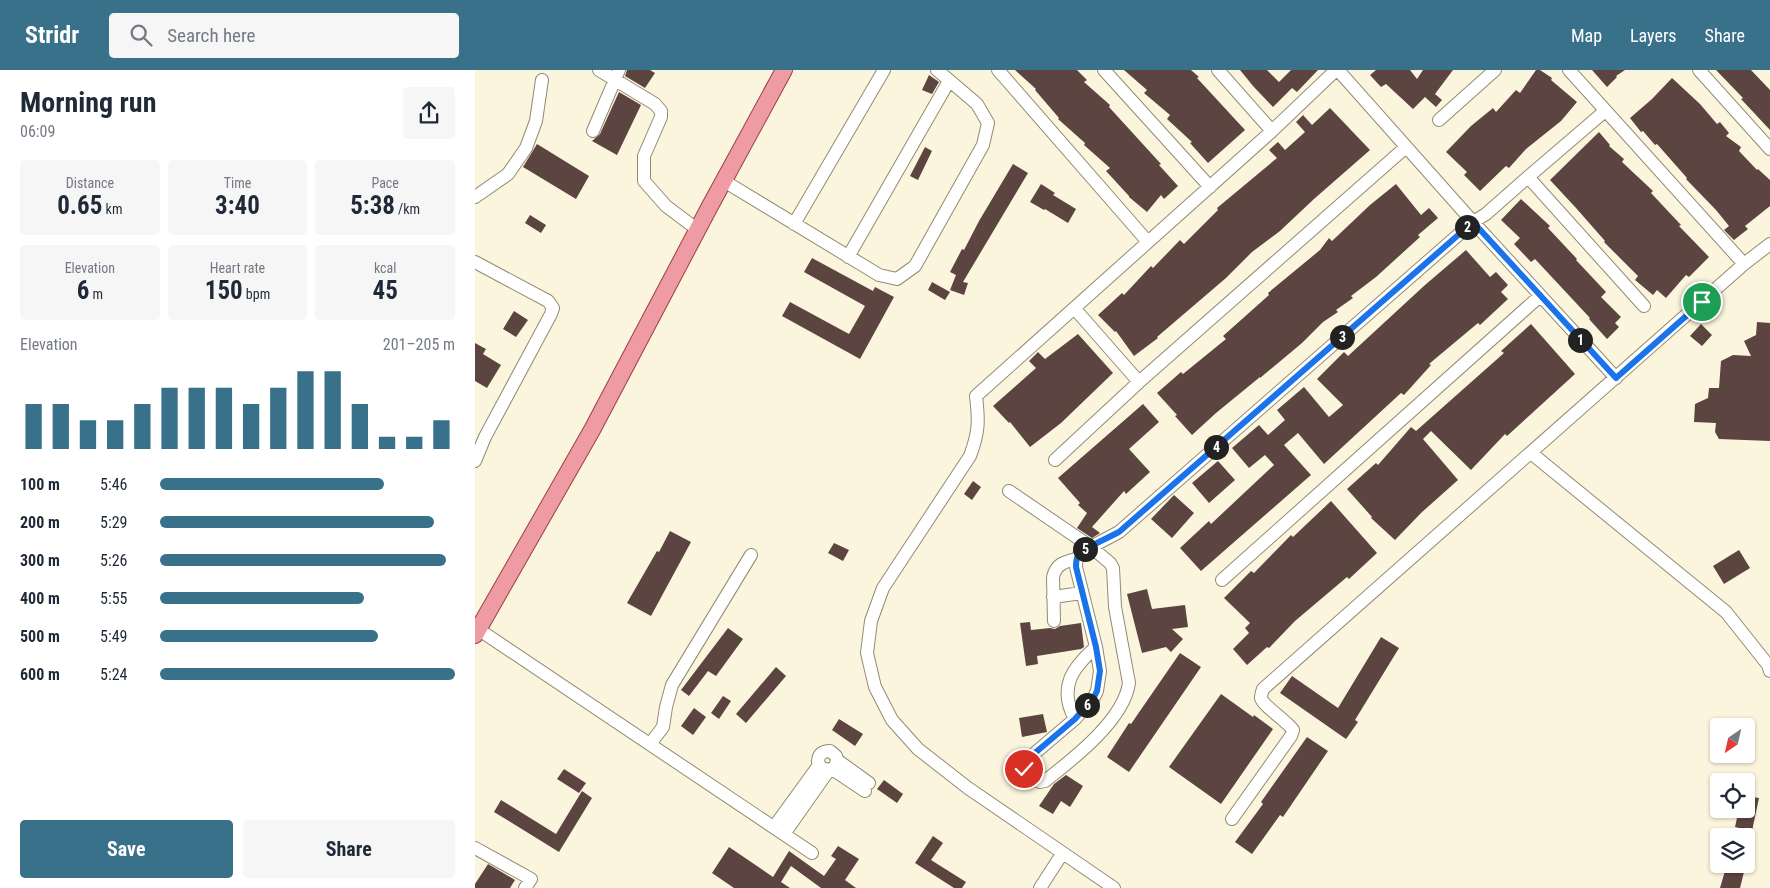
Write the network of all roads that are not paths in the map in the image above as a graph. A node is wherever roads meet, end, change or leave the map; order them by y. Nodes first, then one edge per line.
1 (599, 70) edge
2 (784, 70) edge
3 (884, 70) edge
4 (937, 70) edge
5 (998, 70) edge
6 (1104, 70) edge
7 (1218, 70) edge
8 (1337, 70) edge
9 (1495, 70) edge
10 (1569, 70) edge
11 (1699, 70) edge
12 (617, 75) edge
13 (542, 80) dead end
14 (949, 81) junction
15 (1605, 111) junction
16 (1439, 120) dead end
17 (593, 130) dead end
18 (1272, 131) junction
19 (1406, 147) junction
20 (1770, 148) edge
21 (1527, 176) junction
22 (724, 181) junction
23 (1210, 187) junction
24 (475, 197) edge
25 (1473, 222) junction
26 (794, 224) junction
27 (698, 230) junction
28 (1148, 242) junction
29 (1770, 244) edge
30 (848, 257) junction
31 (475, 262) edge
32 (1744, 264) junction
33 (1540, 296) junction
34 (1644, 306) dead end
35 (1075, 309) junction
36 (1616, 378) junction
37 (1139, 382) junction
38 (1531, 453) junction
39 (1055, 460) dead end
40 (475, 461) edge
41 (1009, 492) dead end
42 (1091, 547) junction
43 (751, 555) dead end
44 (1076, 559) junction
45 (1222, 580) dead end
46 (1082, 593) junction
47 (1053, 598) junction
48 (1054, 621) dead end
49 (476, 630) edge
50 (1096, 647) junction
51 (1770, 671) edge
52 (1075, 719) junction
53 (650, 744) junction
54 (867, 787) dead end
55 (1233, 819) dead end
56 (779, 831) junction
57 (475, 848) edge
58 (812, 853) dead end
59 (1062, 854) junction
60 (525, 888) edge
61 (1040, 888) edge
62 (1114, 888) edge

1 - 12 street
2 - 22 main road
3 - 26 street
4 - 14 street
5 - 28 street
6 - 23 street
7 - 18 street
8 - 18 street
8 - 19 street
9 - 16 street
10 - 15 street
11 - 20 street
12 - 17 street
12 - 27 street
13 - 24 street
14 - 30 street
14 - 30 street
15 - 21 street
15 - 32 street
18 - 23 street
19 - 25 street
19 - 37 street
21 - 25 street
21 - 34 street
22 - 26 street
22 - 27 main road
23 - 28 street
25 - 33 street
25 - 42 street
26 - 30 street
27 - 49 main road
28 - 35 street
29 - 32 street
31 - 40 street
32 - 36 street
33 - 36 street
33 - 45 street
35 - 37 street
35 - 59 street
36 - 38 street
37 - 39 street
38 - 51 street
38 - 55 street
41 - 42 street
42 - 44 street
42 - 52 street
43 - 53 street
44 - 46 street
44 - 47 street
46 - 47 street
46 - 50 street
47 - 48 street
49 - 53 street
50 - 52 street
50 - 52 street
53 - 56 street
54 - 56 street
56 - 58 street
57 - 60 street
59 - 61 street
59 - 62 street

